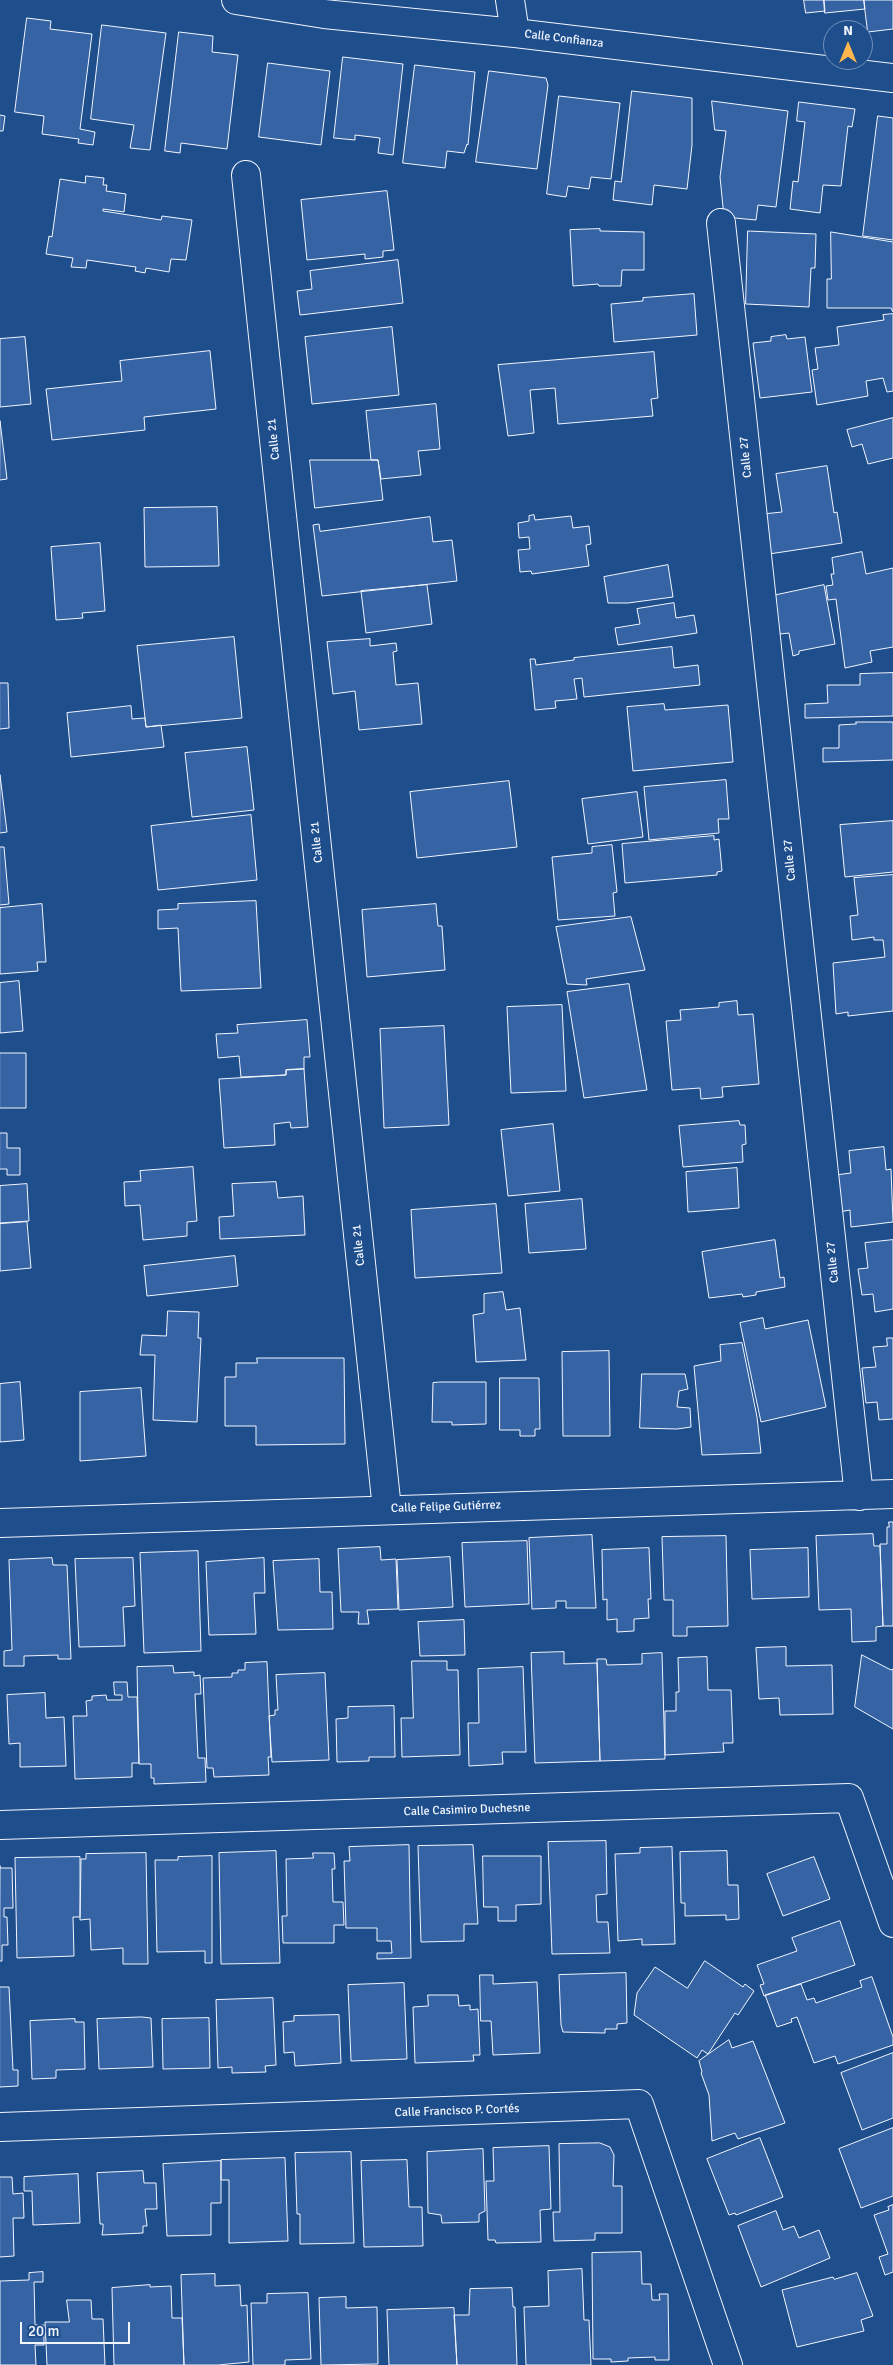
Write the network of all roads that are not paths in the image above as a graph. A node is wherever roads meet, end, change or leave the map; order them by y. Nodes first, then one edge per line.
1 (236, 0) edge
2 (510, 0) edge
3 (515, 34) junction
4 (893, 78) edge
5 (246, 175) dead end
6 (721, 224) dead end
7 (893, 1494) edge
8 (859, 1496) junction
9 (387, 1509) junction
10 (0, 1523) edge
11 (0, 1825) edge
12 (893, 1923) edge
13 (0, 2127) edge
14 (728, 2365) edge

1 - 3 street, Calle Confianza
2 - 3 street
3 - 4 street, Calle Confianza
5 - 9 street, Calle 21
6 - 8 street, Calle 27
7 - 8 street, Calle Felipe Gutiérrez
8 - 9 street, Calle Felipe Gutiérrez
9 - 10 street, Calle Felipe Gutiérrez
11 - 12 street, Calle Casimiro Duchesne
13 - 14 street, Calle Francisco P. Cortés

